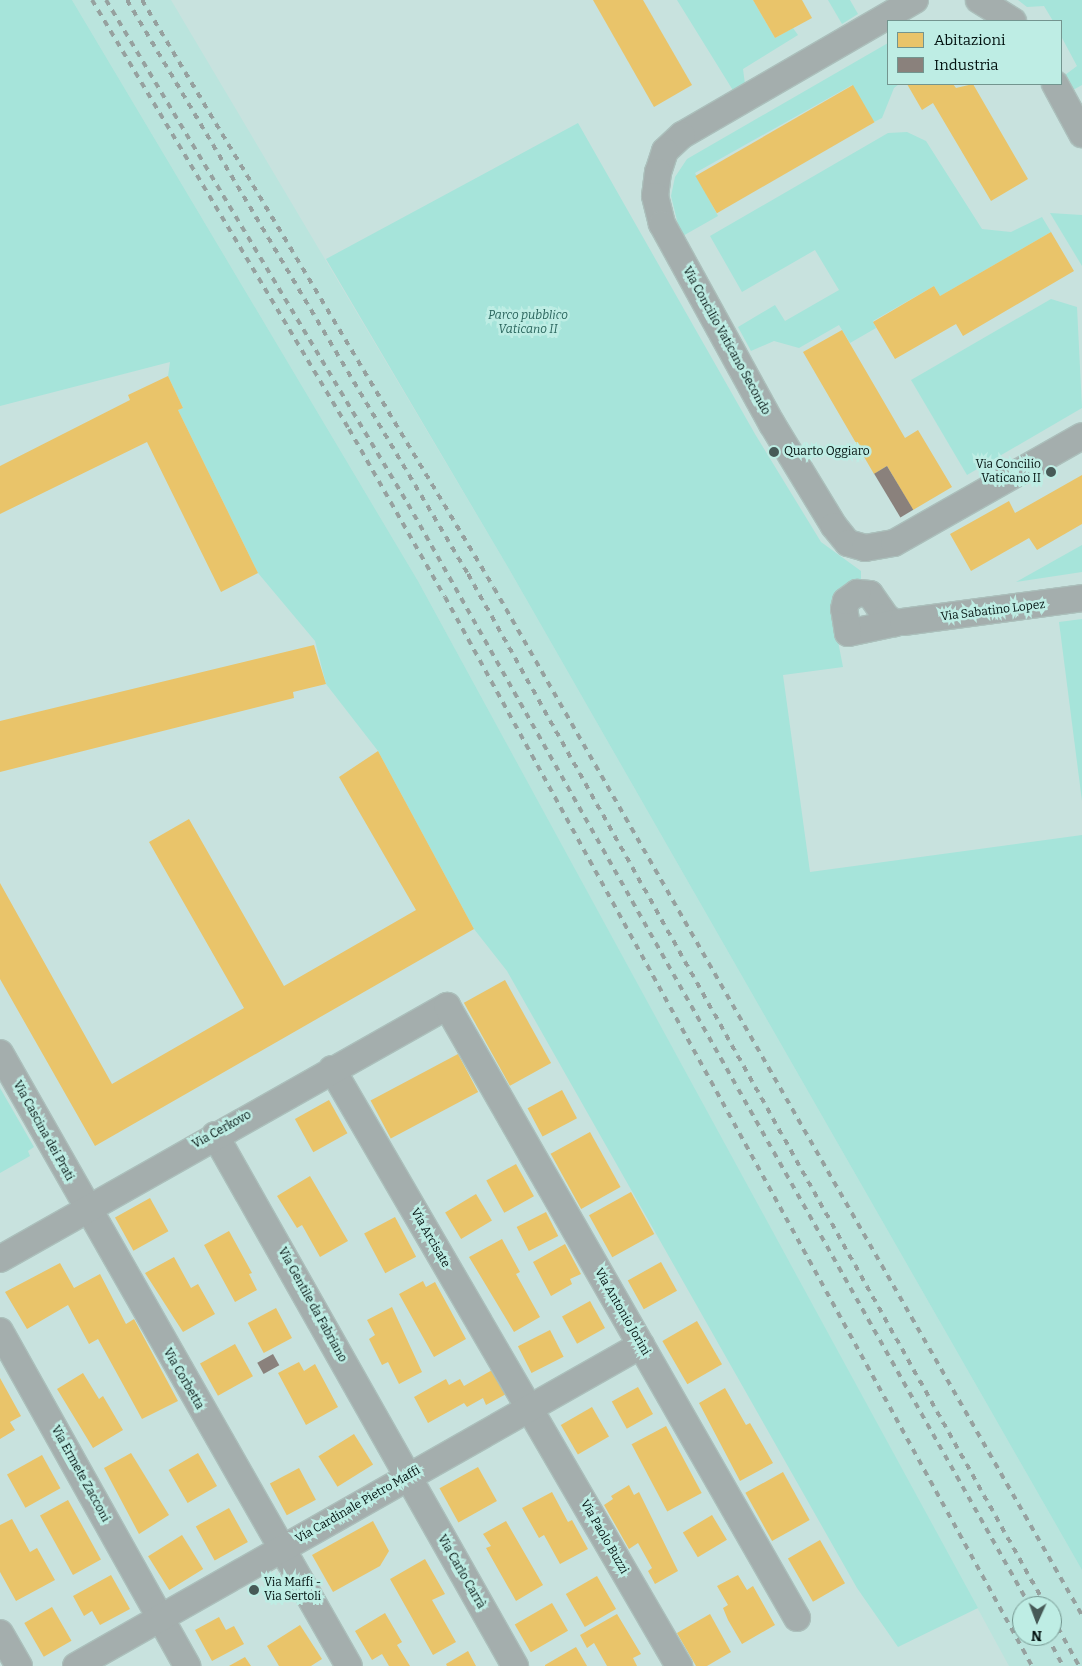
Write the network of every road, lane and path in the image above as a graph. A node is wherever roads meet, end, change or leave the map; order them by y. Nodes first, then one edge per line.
1 (915, 0) edge
2 (979, 0) edge
3 (1011, 20) edge
4 (1055, 85) edge
5 (1082, 134) edge
6 (1082, 436) edge
7 (1082, 598) edge
8 (899, 622) dead end
9 (447, 1006) joint
10 (0, 1053) edge
11 (332, 1069) junction
12 (215, 1134) junction
13 (86, 1208) junction
14 (0, 1259) edge
15 (0, 1331) edge
16 (640, 1345) junction
17 (529, 1408) junction
18 (406, 1477) junction
19 (280, 1549) junction
20 (160, 1618) junction
21 (797, 1618) dead end
22 (0, 1633) edge
23 (19, 1666) edge
24 (76, 1666) edge
25 (188, 1666) edge
26 (349, 1666) edge
27 (515, 1666) edge
28 (679, 1666) edge

1 - 6 street, Via Concilio Vaticano Secondo
2 - 3 street
4 - 5 street
7 - 8 street, Via Sabatino Lopez
9 - 11 street, Via Cerkovo
9 - 16 street, Via Antonio Jorini
10 - 13 street, Via Cascina dei Prati
11 - 12 street, Via Cerkovo
11 - 17 street, Via Arcisate
12 - 13 street, Via Cerkovo
12 - 18 street, Via Gentile da Fabriano
13 - 14 street, Via Cerkovo
13 - 19 street, Via Corbetta
15 - 20 street, Via Ermete Zacconi
16 - 17 street, Via Cardinale Pietro Maffi
16 - 21 street, Via Antonio Jorini
17 - 18 street, Via Cardinale Pietro Maffi
17 - 28 street, Via Paolo Buzzi
18 - 19 street, Via Cardinale Pietro Maffi
18 - 27 street, Via Carlo Carrà
19 - 20 street, Via Cardinale Pietro Maffi
19 - 26 street, Via Corbetta
20 - 24 street, Via Cardinale Pietro Maffi
20 - 25 street, Via Ermete Zacconi
22 - 23 street

